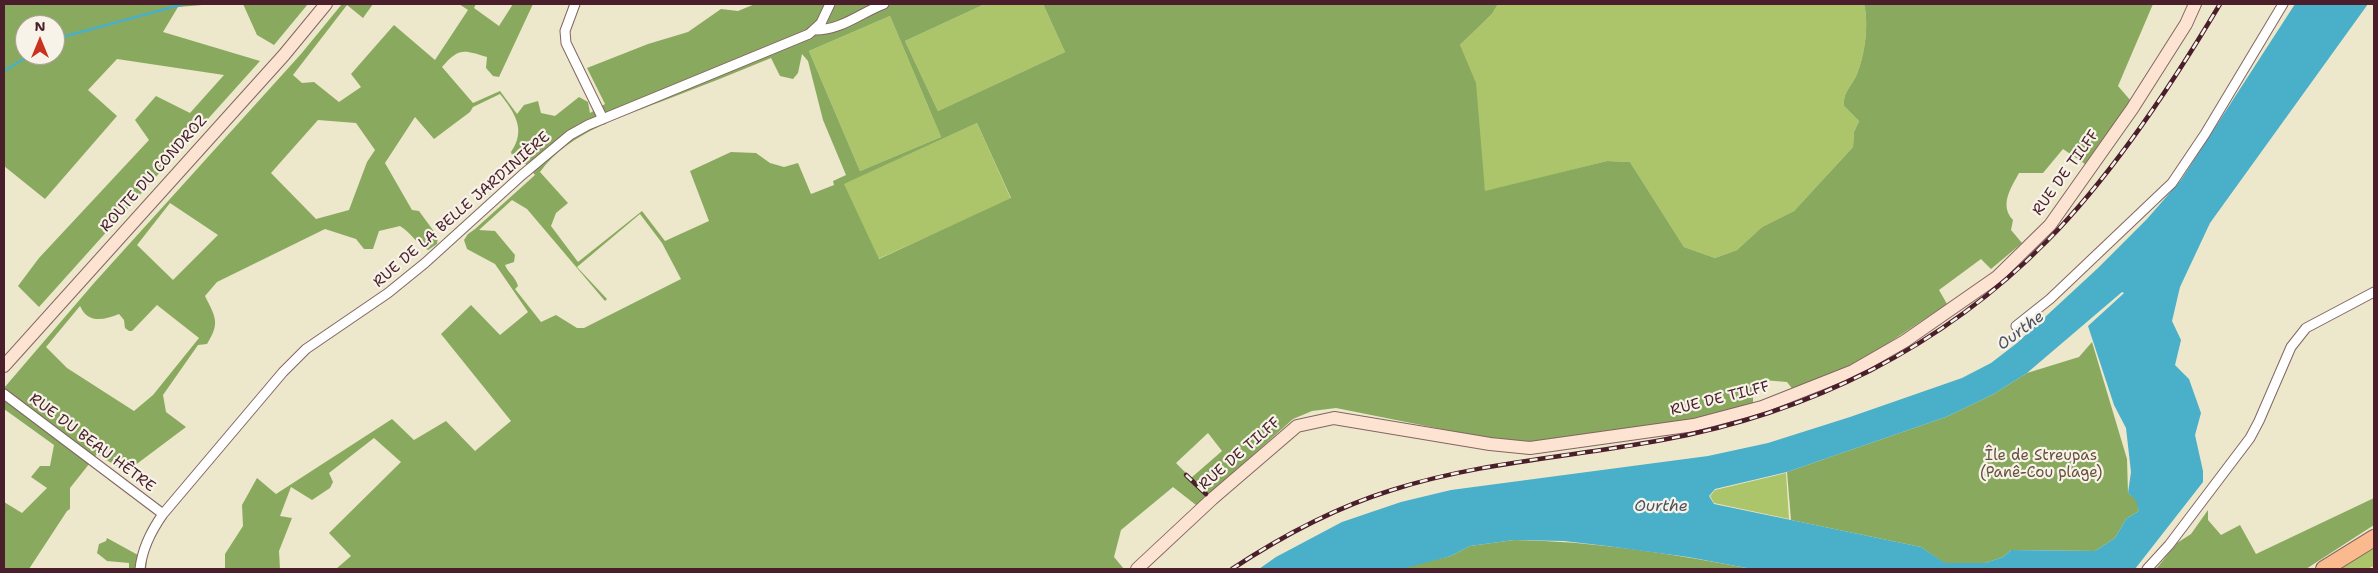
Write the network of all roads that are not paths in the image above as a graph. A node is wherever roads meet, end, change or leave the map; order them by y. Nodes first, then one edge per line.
1 (326, 4) edge
2 (575, 4) edge
3 (830, 4) edge
4 (884, 4) edge
5 (2195, 4) edge
6 (2271, 4) edge
7 (2281, 8) edge
8 (815, 30) junction
9 (603, 120) junction
10 (2374, 292) edge
11 (2016, 326) dead end
12 (4, 366) edge
13 (4, 394) edge
14 (163, 514) junction
15 (2374, 538) edge
16 (140, 569) edge
17 (1136, 569) edge
18 (2147, 569) edge
19 (2324, 569) edge

1 - 12 main road, ROUTE DU CONDROZ
2 - 9 street
3 - 8 street, RUE DE LA BELLE JARDINIÈRE
4 - 8 street
5 - 17 main road, RUE DE TILFF
6 - 7 street
7 - 11 street
8 - 9 street, RUE DE LA BELLE JARDINIÈRE
9 - 14 street, RUE DE LA BELLE JARDINIÈRE
10 - 18 street
13 - 14 street, RUE DU BEAU HÊTRE
14 - 16 street, RUE DE LA BELLE JARDINIÈRE
15 - 19 highway

